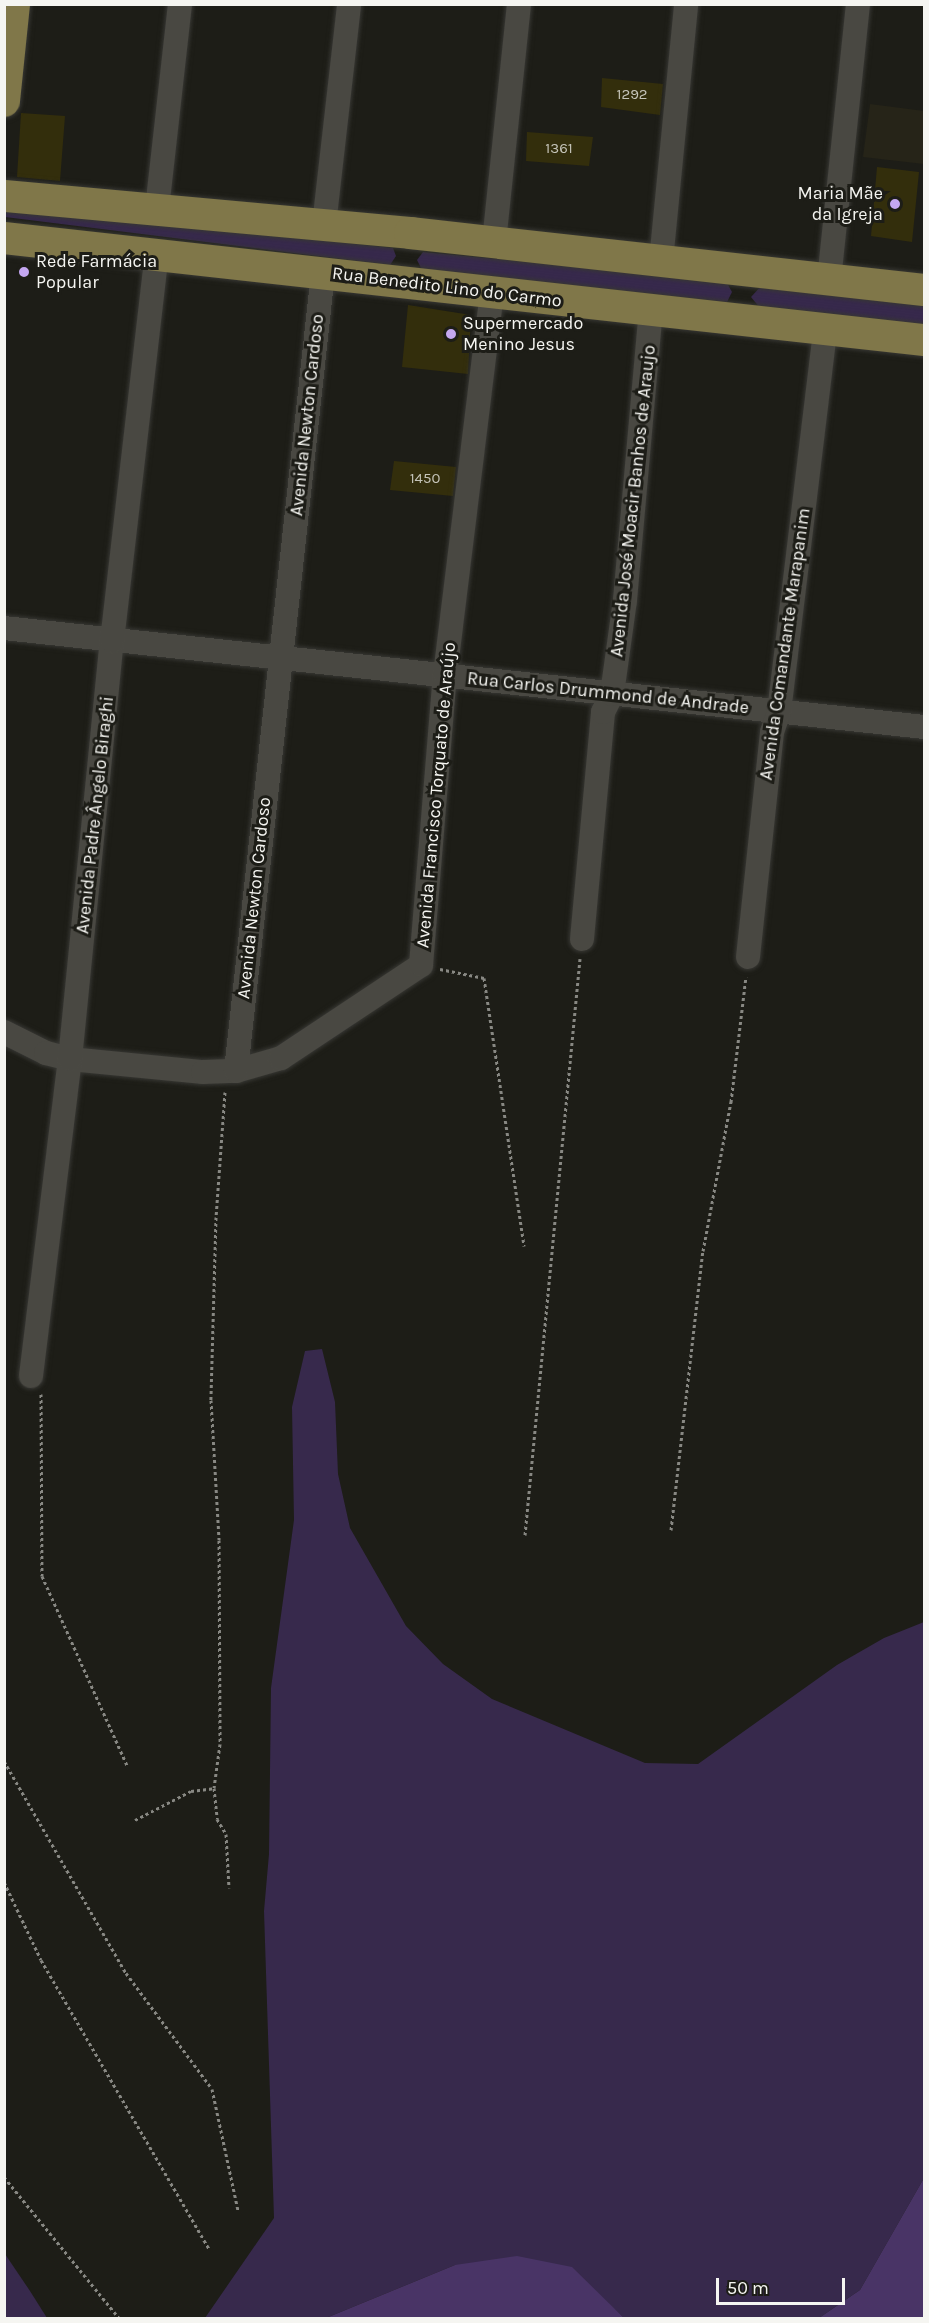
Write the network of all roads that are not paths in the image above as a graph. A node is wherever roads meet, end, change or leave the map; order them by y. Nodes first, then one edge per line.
1 (14, 4) edge
2 (180, 4) edge
3 (349, 4) edge
4 (519, 4) edge
5 (686, 4) edge
6 (858, 4) edge
7 (4, 101) edge
8 (4, 196) edge
9 (158, 209) junction
10 (324, 225) junction
11 (4, 238) edge
12 (494, 242) junction
13 (157, 253) junction
14 (661, 261) junction
15 (323, 273) junction
16 (829, 279) junction
17 (924, 290) edge
18 (492, 292) junction
19 (651, 311) junction
20 (825, 330) junction
21 (924, 340) edge
22 (4, 628) edge
23 (112, 641) junction
24 (280, 657) junction
25 (445, 675) junction
26 (612, 694) junction
27 (779, 712) junction
28 (924, 727) edge
29 (582, 939) road end
30 (748, 957) road end
31 (4, 1032) edge
32 (70, 1059) junction
33 (236, 1071) junction
34 (31, 1376) road end

1 - 7 main road
2 - 9 street
3 - 10 street
4 - 12 street
5 - 14 street
6 - 16 street
8 - 9 main road
9 - 10 main road
10 - 12 main road
11 - 13 main road, Rua Benedito Lino do Carmo
12 - 14 main road
13 - 15 main road, Rua Benedito Lino do Carmo
13 - 23 street, Avenida Padre Ângelo Biraghi
14 - 16 main road
15 - 18 main road, Rua Benedito Lino do Carmo
15 - 24 street, Avenida Newton Cardoso
16 - 17 main road
18 - 19 main road, Rua Benedito Lino do Carmo
18 - 25 street, Avenida Francisco Torquato de Araújo
19 - 20 main road, Rua Benedito Lino do Carmo
19 - 26 street, Avenida José Moacir Banhos de Araujo
20 - 21 main road, Rua Benedito Lino do Carmo
20 - 27 street, Avenida Comandante Marapanim
22 - 23 street, Rua Carlos Drummond de Andrade
23 - 24 street, Rua Carlos Drummond de Andrade
23 - 32 street, Avenida Padre Ângelo Biraghi
24 - 25 street, Rua Carlos Drummond de Andrade
24 - 33 street, Avenida Newton Cardoso
25 - 26 street, Rua Carlos Drummond de Andrade
25 - 33 street, Avenida Francisco Torquato de Araújo
26 - 27 street, Rua Carlos Drummond de Andrade
26 - 29 street, Avenida José Moacir Banhos de Araujo
27 - 28 street, Rua Carlos Drummond de Andrade
27 - 30 street, Avenida Comandante Marapanim
31 - 32 street
32 - 33 street
32 - 34 street, Avenida Padre Ângelo Biraghi

